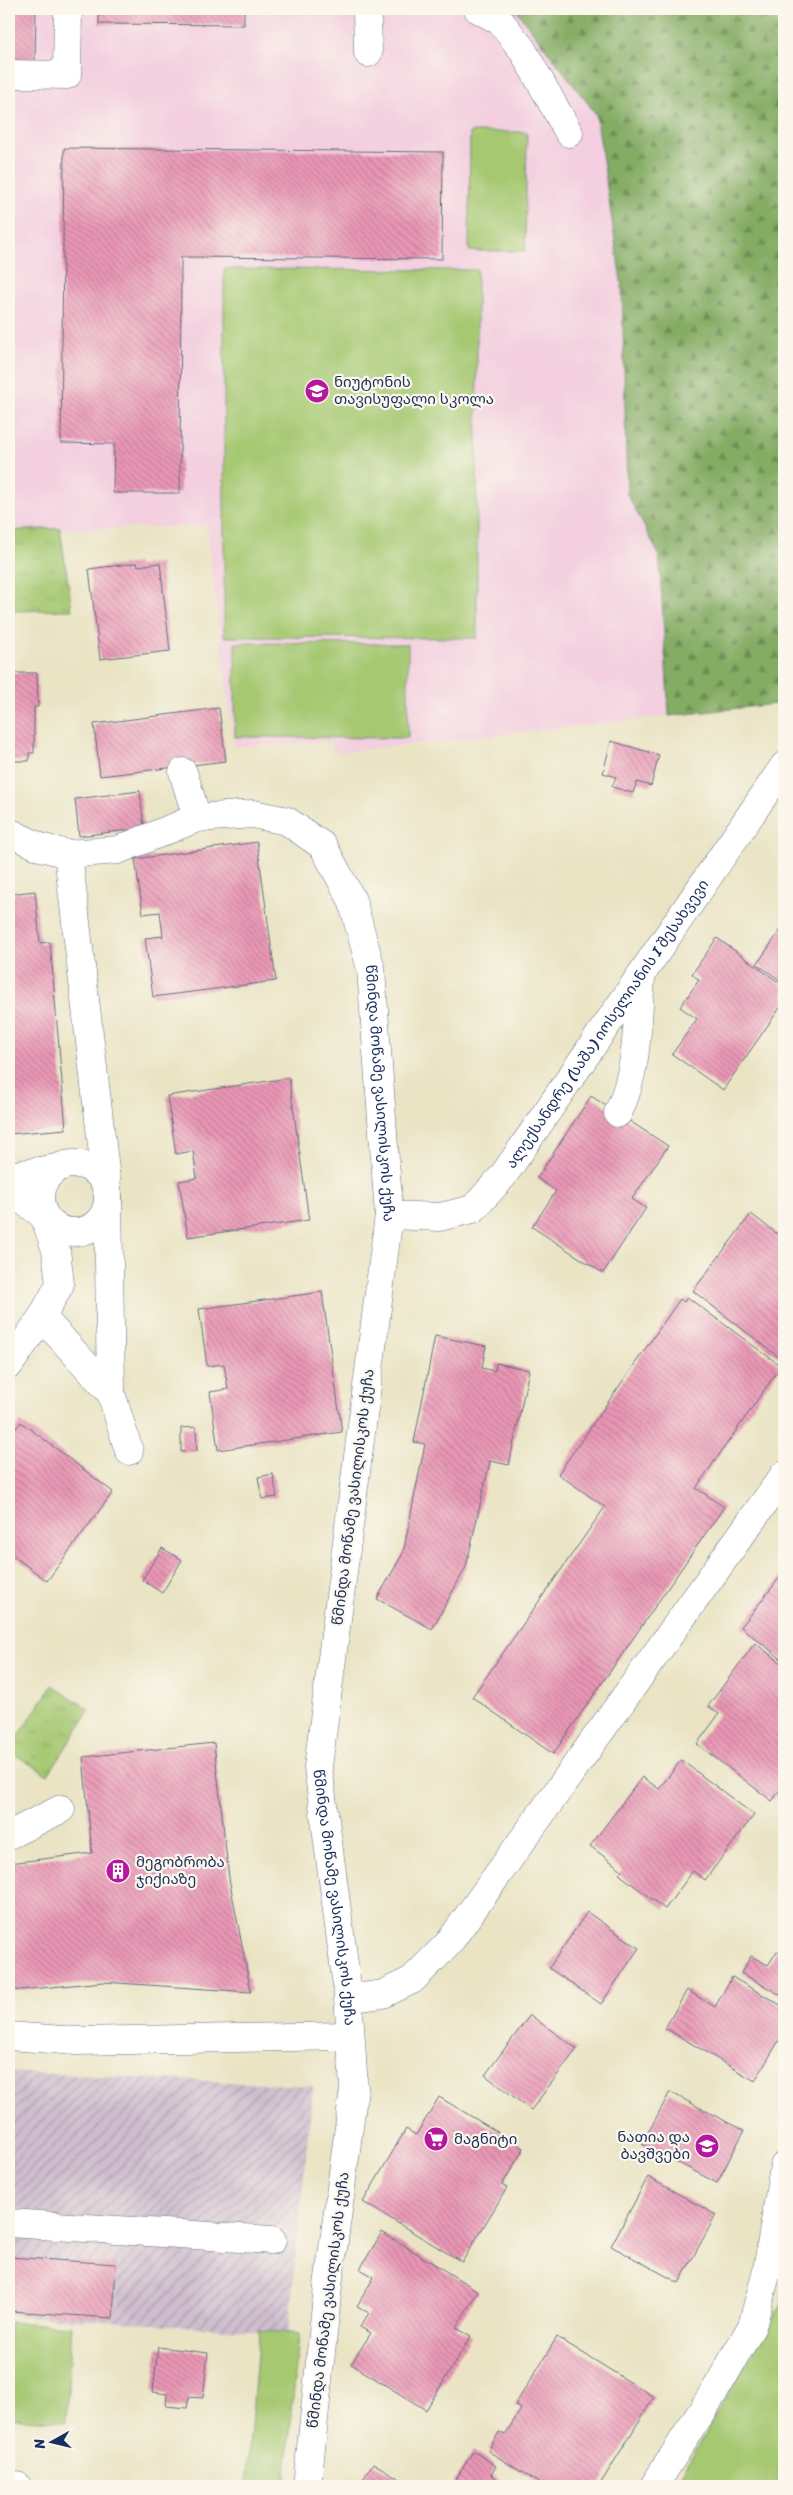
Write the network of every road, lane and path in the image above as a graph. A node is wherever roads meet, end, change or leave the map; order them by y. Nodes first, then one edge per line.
1 (68, 9) edge
2 (367, 9) edge
3 (478, 9) edge
4 (368, 54) dead end
5 (9, 74) edge
6 (569, 133) dead end
7 (784, 766) edge
8 (183, 772) dead end
9 (197, 818) junction
10 (9, 832) edge
11 (68, 854) junction
12 (641, 977) junction
13 (618, 1113) dead end
14 (57, 1168) junction
15 (9, 1176) edge
16 (9, 1196) edge
17 (108, 1196) junction
18 (389, 1215) junction
19 (44, 1216) junction
20 (42, 1317) junction
21 (9, 1365) edge
22 (111, 1393) junction
23 (129, 1451) dead end
24 (784, 1475) edge
25 (60, 1810) dead end
26 (9, 1835) edge
27 (348, 1999) junction
28 (9, 2036) edge
29 (350, 2036) junction
30 (784, 2166) edge
31 (9, 2223) edge
32 (272, 2240) dead end
33 (9, 2486) edge
34 (17, 2486) edge
35 (307, 2486) edge
36 (654, 2486) edge

1 - 5 street
2 - 4 street
3 - 6 street
7 - 12 street, ალექსანდრე (საშა) იოსელიანის I შესახვევი
8 - 9 street
9 - 11 street, წმინდა მოწამე ვასილისკოს ქუჩა
9 - 18 street, წმინდა მოწამე ვასილისკოს ქუჩა
10 - 11 street, წმინდა მოწამე ვასილისკოს ქუჩა
11 - 17 street
12 - 13 street
12 - 18 street, ალექსანდრე (საშა) იოსელიანის I შესახვევი
14 - 15 street
14 - 17 street
14 - 19 street
16 - 19 street
17 - 19 street
17 - 22 street
18 - 27 street, წმინდა მოწამე ვასილისკოს ქუჩა
19 - 20 street
20 - 21 street
20 - 22 street
22 - 23 street
24 - 27 street
25 - 26 street
27 - 29 street, წმინდა მოწამე ვასილისკოს ქუჩა
28 - 29 street
29 - 35 street, წმინდა მოწამე ვასილისკოს ქუჩა
30 - 36 street
31 - 32 street
33 - 34 street

